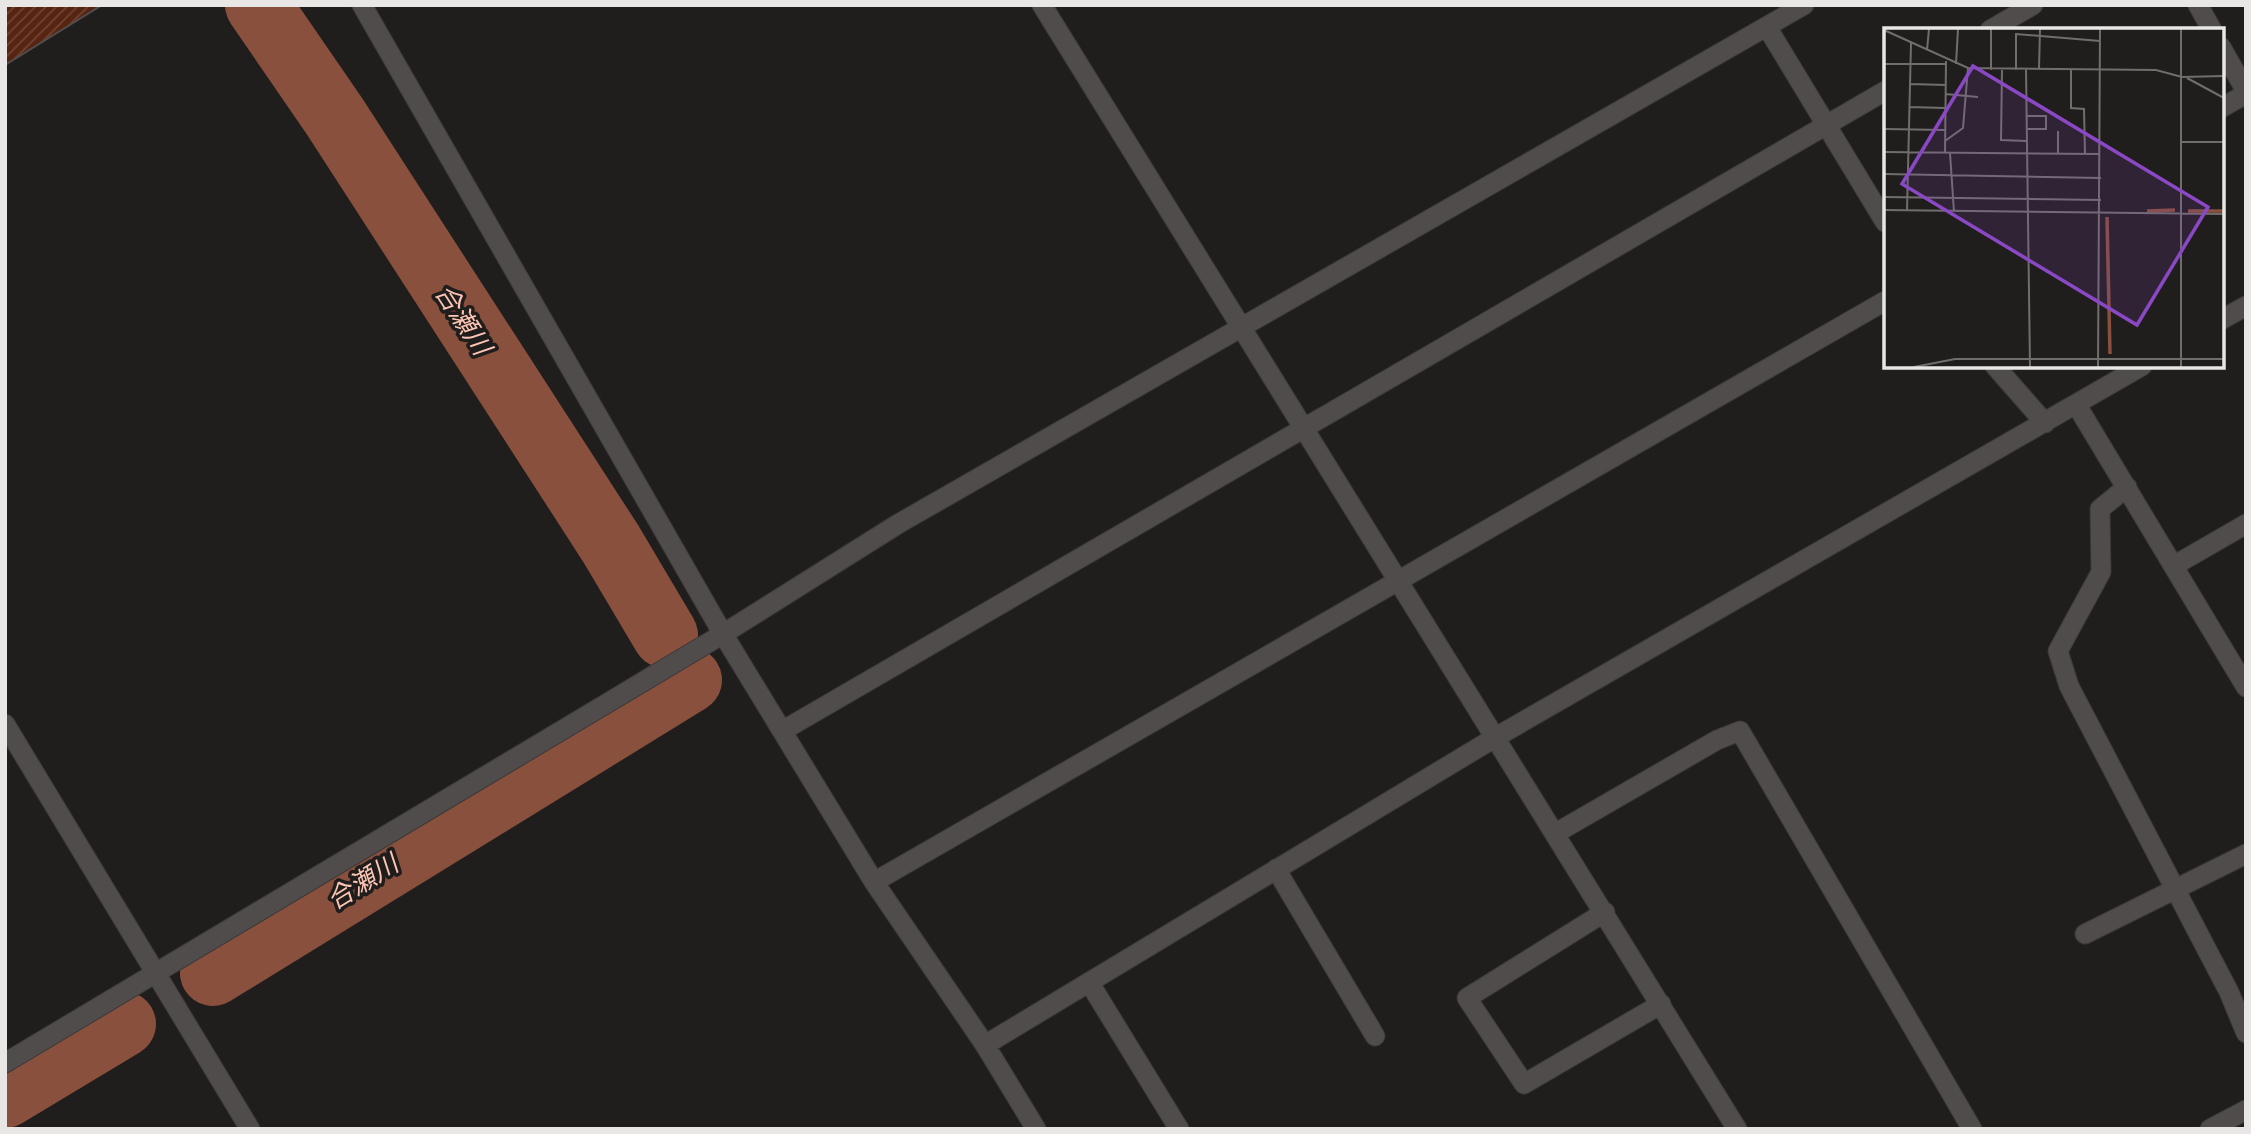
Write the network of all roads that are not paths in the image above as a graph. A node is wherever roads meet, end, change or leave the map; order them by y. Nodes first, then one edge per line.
1 (362, 5) edge
2 (1042, 5) edge
3 (1804, 5) edge
4 (2032, 5) edge
5 (2198, 5) edge
6 (1767, 26) junction
7 (1993, 28) edge
8 (2210, 28) edge
9 (2223, 51) edge
10 (1884, 92) edge
11 (2246, 92) edge
12 (2223, 107) edge
13 (1827, 125) junction
14 (1884, 220) edge
15 (1884, 302) edge
16 (2246, 306) edge
17 (2223, 319) edge
18 (1243, 328) junction
19 (1997, 368) edge
20 (2139, 368) edge
21 (2076, 404) junction
22 (2045, 423) junction
23 (1305, 428) junction
24 (2127, 487) junction
25 (2246, 524) edge
26 (2175, 565) junction
27 (1399, 580) junction
28 (723, 634) junction
29 (2246, 687) edge
30 (5, 724) edge
31 (782, 731) junction
32 (1496, 737) junction
33 (1556, 833) junction
34 (2246, 854) edge
35 (1276, 869) junction
36 (874, 882) junction
37 (2175, 889) junction
38 (1605, 912) junction
39 (2085, 934) dead end
40 (153, 972) junction
41 (1089, 982) junction
42 (1661, 1004) junction
43 (2246, 1033) edge
44 (1375, 1036) dead end
45 (985, 1045) junction
46 (5, 1063) edge
47 (2246, 1110) edge
48 (250, 1129) edge
49 (1036, 1129) edge
50 (1179, 1129) edge
51 (1737, 1129) edge
52 (1972, 1129) edge
53 (2210, 1129) edge

1 - 28 street
2 - 18 street
3 - 6 street
4 - 7 street
5 - 8 street
6 - 13 street
6 - 18 street
9 - 11 street
10 - 13 street
11 - 12 street
13 - 14 street
13 - 23 street
15 - 27 street
16 - 17 street
18 - 23 street
18 - 28 street
19 - 22 street
20 - 21 street
21 - 22 street
21 - 24 street
22 - 32 street
23 - 27 street
23 - 31 street
24 - 26 street
24 - 37 street
25 - 26 street
26 - 29 street
27 - 32 street
27 - 36 street
28 - 31 street
28 - 40 street
30 - 40 street
31 - 36 street
32 - 33 street
32 - 35 street
33 - 38 street
33 - 52 street
34 - 37 street
35 - 41 street
35 - 44 street
36 - 45 street
37 - 39 street
37 - 43 street
38 - 42 street
38 - 42 street
40 - 46 street
40 - 48 street
41 - 45 street
41 - 50 street
42 - 51 street
45 - 49 street
47 - 53 street

